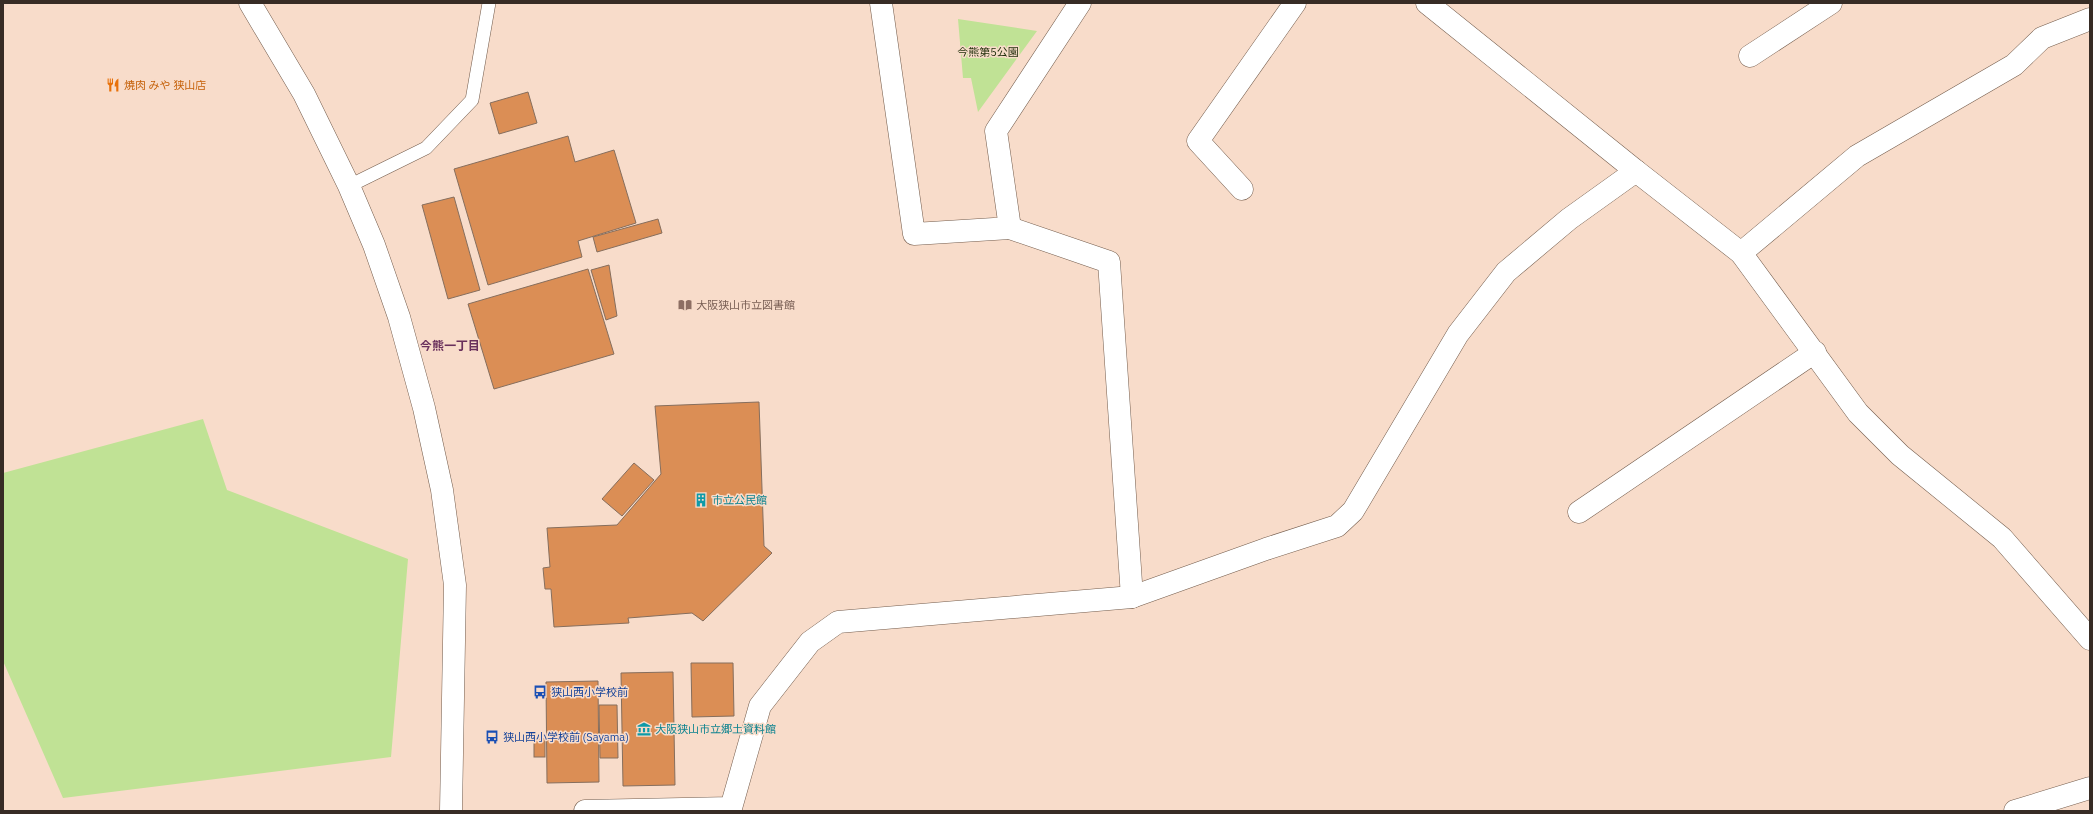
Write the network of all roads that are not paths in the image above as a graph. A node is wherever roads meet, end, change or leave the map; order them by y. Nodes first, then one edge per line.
1 (250, 3) edge
2 (489, 3) edge
3 (881, 3) edge
4 (1080, 3) edge
5 (1295, 3) edge
6 (1427, 3) edge
7 (1831, 3) edge
8 (2090, 19) edge
9 (1750, 56) dead end
10 (1636, 172) junction
11 (349, 186) junction
12 (1242, 189) dead end
13 (1010, 228) junction
14 (1741, 253) junction
15 (1815, 352) junction
16 (1579, 512) dead end
17 (1132, 598) junction
18 (2090, 639) edge
19 (2090, 788) edge
20 (451, 811) edge
21 (585, 811) edge
22 (2015, 811) edge

1 - 11 street
2 - 11 lane
3 - 13 street
4 - 13 street
5 - 12 street
6 - 10 street
7 - 9 street
8 - 14 street
10 - 14 street
10 - 17 street
11 - 20 street
13 - 17 street
14 - 15 street
15 - 16 street
15 - 18 street
17 - 21 street
19 - 22 street

